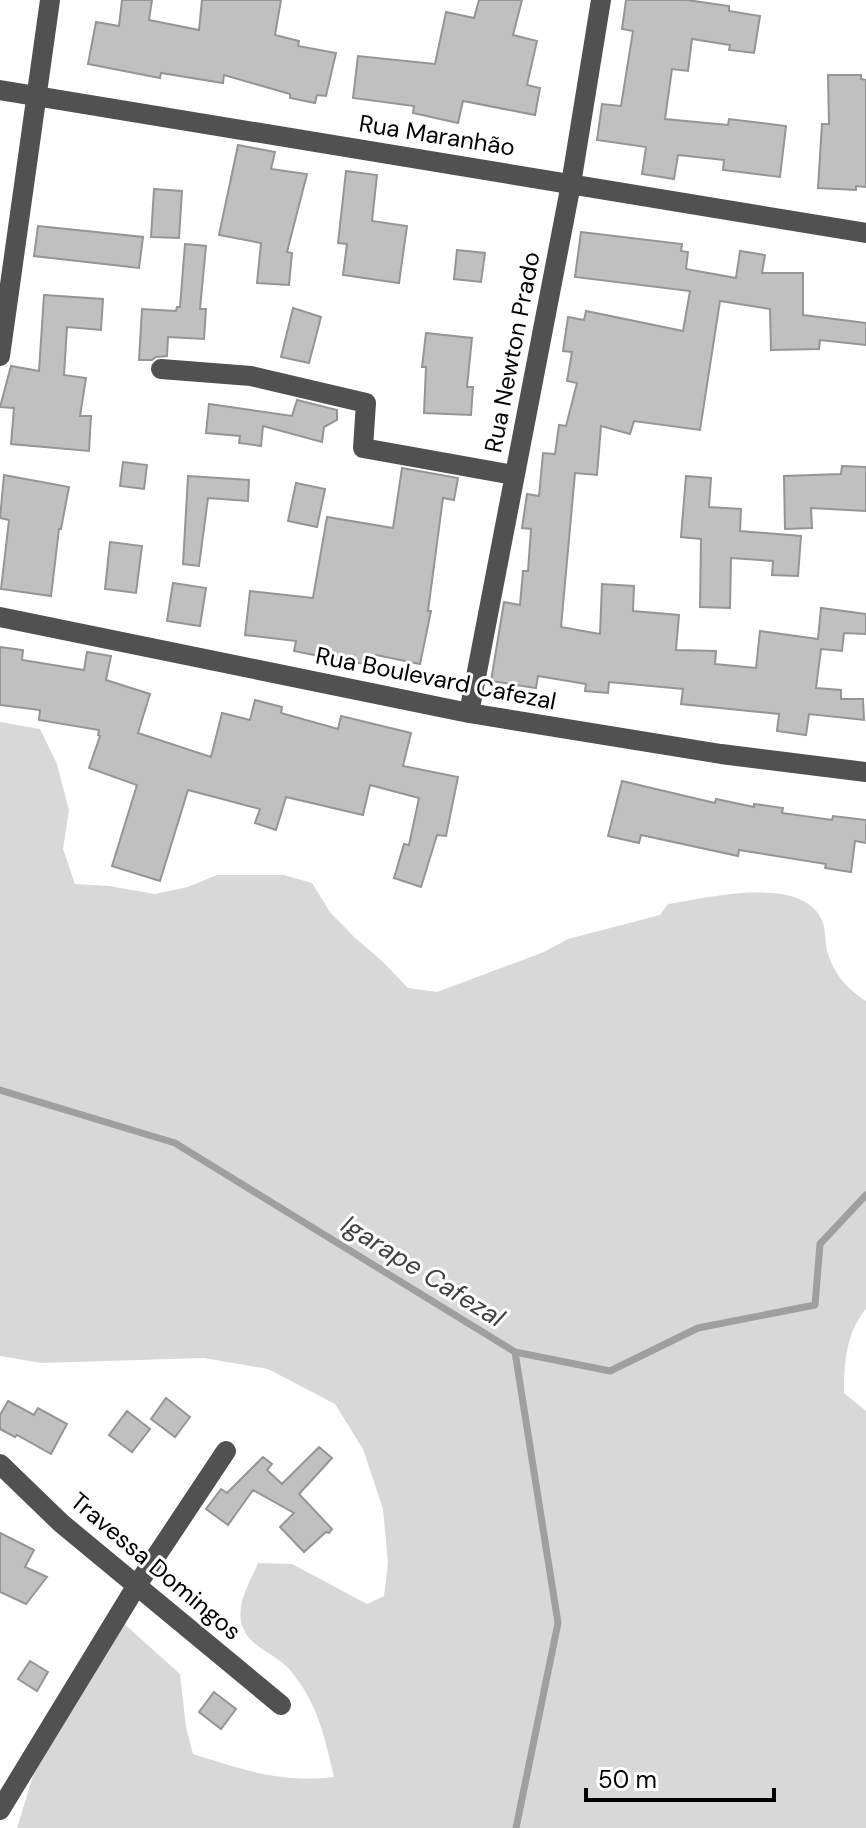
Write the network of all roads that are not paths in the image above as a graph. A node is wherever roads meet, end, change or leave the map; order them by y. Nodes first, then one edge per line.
1 (50, 0) edge
2 (601, 0) edge
3 (0, 90) edge
4 (36, 96) junction
5 (571, 184) junction
6 (866, 233) edge
7 (1, 343) edge
8 (161, 369) dead end
9 (514, 475) junction
10 (0, 617) edge
11 (469, 713) junction
12 (866, 772) edge
13 (226, 1451) dead end
14 (0, 1464) edge
15 (137, 1585) junction
16 (281, 1705) dead end
17 (0, 1810) edge

1 - 4 street
2 - 5 street, Rua Newton Prado
3 - 4 street, Rua Maranhão
4 - 5 street, Rua Maranhão
4 - 7 street
5 - 6 street, Rua Maranhão
5 - 9 street, Rua Newton Prado
8 - 9 street
9 - 11 street, Rua Newton Prado
10 - 11 street, Rua Boulevard Cafezal
11 - 12 street, Rua Boulevard Cafezal
13 - 15 street
14 - 15 street, Travessa Domingos
15 - 16 street, Travessa Domingos
15 - 17 street

